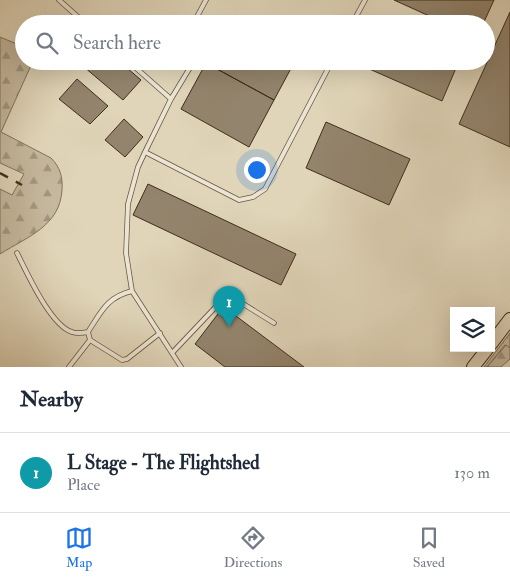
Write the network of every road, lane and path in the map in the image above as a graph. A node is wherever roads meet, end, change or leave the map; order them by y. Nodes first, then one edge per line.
1 (59, 0) edge
2 (206, 0) edge
3 (364, 0) edge
4 (76, 15) edge
5 (198, 15) edge
6 (356, 15) edge
7 (138, 70) edge
8 (189, 70) edge
9 (327, 70) edge
10 (171, 99) junction
11 (145, 152) junction
12 (16, 253) dead end
13 (132, 291) junction
14 (510, 319) edge
15 (274, 323) dead end
16 (88, 332) junction
17 (160, 333) junction
18 (495, 339) edge
19 (90, 340) junction
20 (173, 352) junction
21 (485, 352) edge
22 (69, 367) edge
23 (182, 367) edge
24 (473, 367) edge

1 - 4 lane
2 - 5 lane
3 - 6 lane
7 - 10 lane
8 - 10 lane
9 - 11 lane
10 - 11 lane
11 - 13 lane
12 - 16 lane
13 - 16 lane
13 - 17 lane
14 - 18 highway
15 - 20 lane
16 - 19 lane
17 - 19 lane
17 - 20 lane
19 - 22 lane
20 - 23 lane
21 - 24 highway

